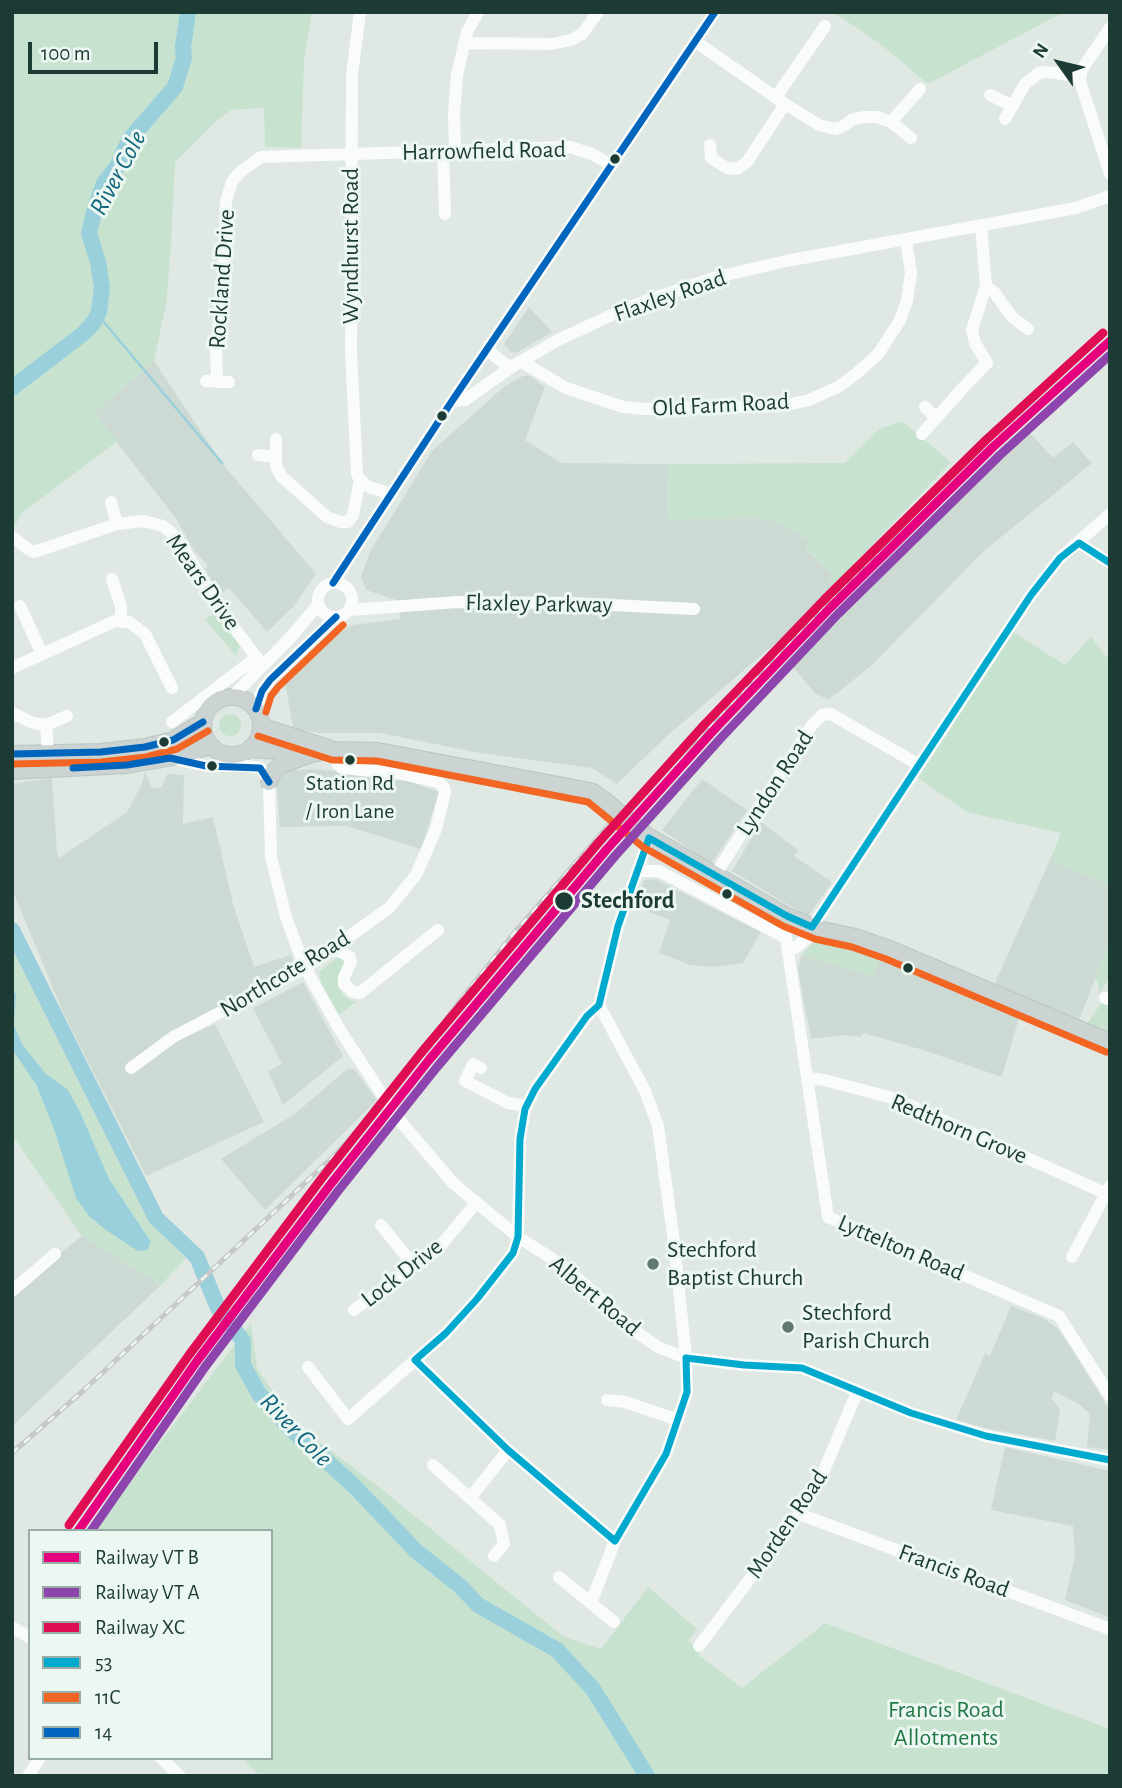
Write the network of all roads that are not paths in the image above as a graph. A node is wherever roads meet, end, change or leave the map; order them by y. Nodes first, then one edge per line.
1 (360, 12) edge
2 (478, 12) edge
3 (598, 12) edge
4 (715, 12) edge
5 (825, 26) dead end
6 (1110, 28) edge
7 (695, 41) junction
8 (464, 43) junction
9 (1080, 76) junction
10 (920, 89) dead end
11 (990, 95) dead end
12 (780, 101) junction
13 (1013, 106) junction
14 (1005, 119) dead end
15 (891, 122) junction
16 (911, 138) dead end
17 (710, 145) dead end
18 (449, 150) junction
19 (352, 153) junction
20 (611, 165) junction
21 (1110, 174) edge
22 (1108, 200) edge
23 (445, 214) dead end
24 (981, 226) junction
25 (906, 240) junction
26 (986, 286) junction
27 (1028, 329) dead end
28 (487, 350) junction
29 (517, 364) junction
30 (218, 382) dead end
31 (453, 401) junction
32 (925, 407) dead end
33 (936, 418) junction
34 (922, 434) dead end
35 (276, 439) dead end
36 (258, 455) dead end
37 (275, 457) junction
38 (360, 480) junction
39 (391, 494) junction
40 (111, 502) dead end
41 (1110, 514) edge
42 (117, 524) junction
43 (14, 538) edge
44 (1079, 543) junction
45 (351, 557) junction
46 (1110, 563) edge
47 (112, 579) dead end
48 (333, 583) junction
49 (350, 592) junction
50 (318, 604) junction
51 (20, 606) dead end
52 (384, 606) junction
53 (694, 609) dead end
54 (350, 610) junction
55 (336, 617) junction
56 (121, 622) junction
57 (42, 654) junction
58 (260, 661) junction
59 (12, 668) edge
60 (173, 688) dead end
61 (232, 697) junction
62 (256, 709) junction
63 (12, 713) edge
64 (67, 716) dead end
65 (179, 719) dead end
66 (203, 722) junction
67 (46, 725) junction
68 (261, 726) junction
69 (210, 746) junction
70 (251, 749) junction
71 (334, 750) junction
72 (12, 754) edge
73 (48, 754) junction
74 (312, 754) junction
75 (174, 759) junction
76 (919, 765) junction
77 (12, 771) edge
78 (269, 782) junction
79 (648, 837) junction
80 (638, 871) junction
81 (715, 875) junction
82 (787, 916) junction
83 (815, 928) junction
84 (438, 930) dead end
85 (787, 943) junction
86 (330, 951) junction
87 (305, 968) junction
88 (599, 1005) junction
89 (1110, 1042) edge
90 (131, 1068) dead end
91 (481, 1068) dead end
92 (809, 1078) junction
93 (527, 1106) junction
94 (1108, 1190) edge
95 (476, 1203) junction
96 (381, 1225) dead end
97 (519, 1237) junction
98 (55, 1254) dead end
99 (1072, 1257) dead end
100 (414, 1266) junction
101 (12, 1291) edge
102 (354, 1310) dead end
103 (687, 1357) junction
104 (415, 1360) junction
105 (308, 1367) dead end
106 (857, 1392) junction
107 (1110, 1396) edge
108 (607, 1400) dead end
109 (678, 1420) junction
110 (509, 1450) junction
111 (1110, 1460) edge
112 (433, 1465) dead end
113 (471, 1497) junction
114 (799, 1514) junction
115 (615, 1541) junction
116 (494, 1556) dead end
117 (559, 1577) dead end
118 (591, 1603) junction
119 (614, 1622) dead end
120 (12, 1627) edge
121 (1110, 1629) edge
122 (28, 1637) edge
123 (699, 1646) dead end
124 (39, 1760) edge
125 (163, 1760) edge
126 (28, 1776) edge
127 (180, 1776) edge

1 - 19 street, Wyndhurst Road
2 - 8 street
3 - 8 street
4 - 7 street
5 - 12 street
6 - 9 street
7 - 12 street
7 - 20 street
8 - 18 street
9 - 13 street
9 - 21 street
10 - 15 street
11 - 13 street
12 - 15 street
12 - 17 street
13 - 14 street
15 - 16 street
18 - 19 street, Harrowfield Road
18 - 20 street, Harrowfield Road
18 - 23 street
19 - 30 street, Rockland Drive
19 - 38 street, Wyndhurst Road
20 - 28 street
22 - 24 street, Flaxley Road
24 - 25 street, Flaxley Road
24 - 26 street
25 - 29 street, Flaxley Road
25 - 29 street, Old Farm Road
26 - 27 street
26 - 33 street
28 - 29 street
28 - 31 street
29 - 31 street, Flaxley Road
31 - 39 street
32 - 33 street
33 - 34 street
35 - 37 street
36 - 37 street
37 - 38 street, Wyndhurst Road
38 - 39 street
39 - 45 street
40 - 42 street
41 - 44 street
42 - 43 street, Mears Drive
42 - 58 street, Mears Drive
44 - 46 street
44 - 76 street
45 - 48 street
45 - 49 street
47 - 56 street
48 - 49 street
48 - 50 street
49 - 52 street, Flaxley Parkway
49 - 54 street
50 - 55 street
50 - 58 street
51 - 57 street
52 - 53 street, Flaxley Parkway
52 - 54 street, Flaxley Parkway
54 - 55 street
55 - 62 street
56 - 57 street
56 - 60 street
57 - 59 street
58 - 61 street
58 - 65 street
61 - 62 main road
61 - 66 main road
62 - 68 main road
63 - 67 street
64 - 67 street
66 - 69 main road
66 - 73 main road
67 - 73 street
68 - 70 main road
68 - 71 main road
69 - 70 main road
69 - 75 main road
70 - 74 main road
71 - 74 main road
71 - 79 main road, bridge
71 - 86 street, Northcote Road
72 - 73 main road
74 - 78 main road
75 - 77 main road
75 - 78 street
76 - 81 street, Lyndon Road
76 - 83 street
78 - 87 street, Albert Road
79 - 80 street
79 - 81 main road
80 - 85 street
80 - 88 street
81 - 82 main road
82 - 83 main road
82 - 85 street, Lyttelton Road
83 - 85 street
83 - 89 main road
84 - 86 street
85 - 92 street, Lyttelton Road
86 - 87 street, Northcote Road
87 - 90 street, Northcote Road
87 - 95 street, Albert Road
88 - 93 street
88 - 103 street
91 - 93 street
92 - 94 street, Redthorn Grove
92 - 107 street, Lyttelton Road
93 - 97 street
94 - 99 street
95 - 97 street, Albert Road
95 - 100 street, Lock Drive
96 - 100 street
97 - 103 street, Albert Road
97 - 104 street
98 - 101 street
100 - 102 street, Lock Drive
103 - 106 street, Albert Road
103 - 109 street
104 - 105 street
104 - 110 street
106 - 111 street, Albert Road
106 - 114 street, Morden Road
108 - 109 street
109 - 115 street
110 - 113 street
110 - 115 street
112 - 113 street
113 - 116 street
114 - 121 street, Francis Road
114 - 123 street, Morden Road
115 - 118 street
117 - 118 street
118 - 119 street
120 - 122 street
124 - 126 street
125 - 127 street

